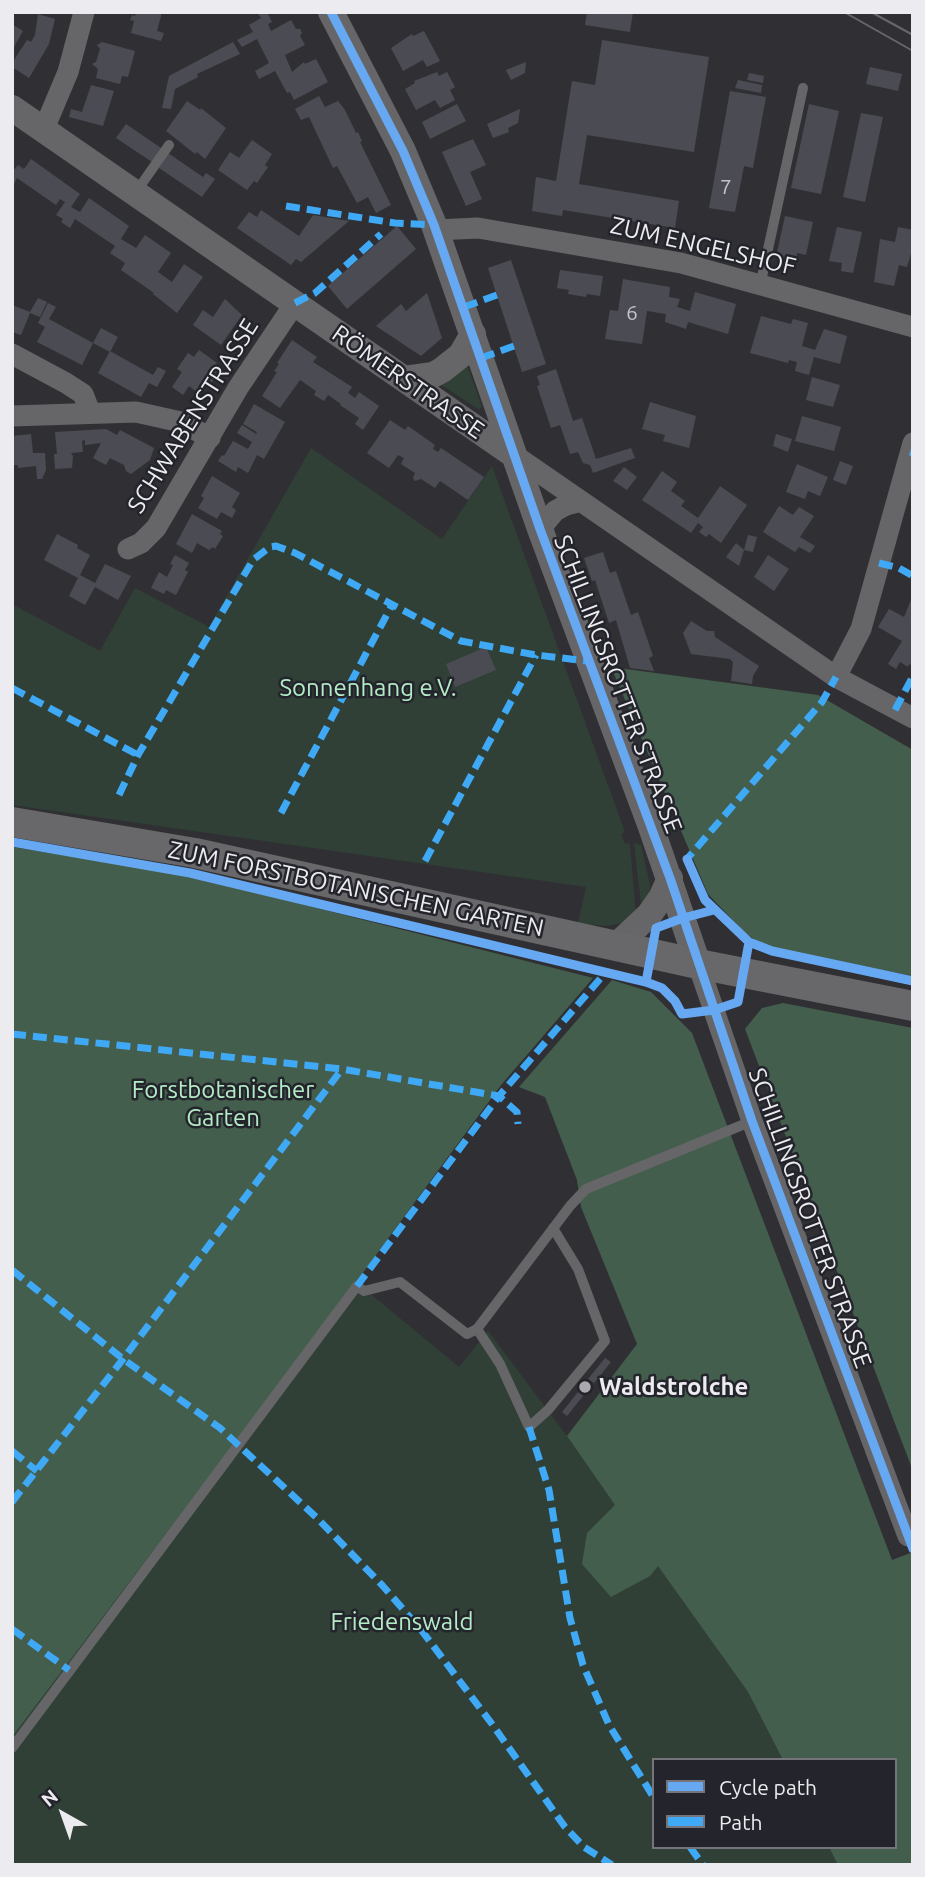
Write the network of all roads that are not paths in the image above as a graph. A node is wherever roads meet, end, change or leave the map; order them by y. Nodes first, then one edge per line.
1 (84, 12) edge
2 (331, 12) edge
3 (803, 88) dead end
4 (12, 108) edge
5 (44, 129) junction
6 (169, 145) dead end
7 (136, 192) junction
8 (436, 230) junction
9 (760, 286) junction
10 (295, 303) junction
11 (913, 327) edge
12 (473, 334) junction
13 (12, 354) edge
14 (404, 379) junction
15 (90, 412) junction
16 (12, 416) edge
17 (210, 438) junction
18 (913, 443) edge
19 (514, 455) junction
20 (907, 485) edge
21 (581, 501) junction
22 (540, 528) junction
23 (128, 549) dead end
24 (836, 677) junction
25 (913, 718) edge
26 (12, 822) edge
27 (670, 878) junction
28 (618, 944) junction
29 (698, 964) junction
30 (913, 1006) edge
31 (752, 1121) junction
32 (553, 1228) junction
33 (477, 1329) junction
34 (910, 1535) edge
35 (12, 1748) edge

1 - 5 street
2 - 8 street, SCHILLINGSROTTER STRASSE
3 - 9 lane
4 - 5 street, RÖMERSTRASSE
5 - 7 street, RÖMERSTRASSE
6 - 7 lane
7 - 10 street, RÖMERSTRASSE
8 - 9 street, ZUM ENGELSHOF
8 - 12 street, SCHILLINGSROTTER STRASSE
9 - 11 street, ZUM ENGELSHOF
10 - 14 street, RÖMERSTRASSE
10 - 17 street, SCHWABENSTRASSE
12 - 14 street
12 - 19 street, SCHILLINGSROTTER STRASSE
13 - 15 street
14 - 19 street, RÖMERSTRASSE
15 - 16 street
15 - 17 street
17 - 23 street, SCHWABENSTRASSE
18 - 20 street
19 - 21 street, RÖMERSTRASSE
19 - 22 street, SCHILLINGSROTTER STRASSE
20 - 24 street
21 - 22 street, SCHILLINGSROTTER STRASSE
21 - 24 street, RÖMERSTRASSE
22 - 27 street, SCHILLINGSROTTER STRASSE
24 - 25 street, RÖMERSTRASSE
26 - 28 main road, ZUM FORSTBOTANISCHEN GARTEN
27 - 28 street
27 - 29 street, SCHILLINGSROTTER STRASSE
28 - 29 main road, ZUM FORSTBOTANISCHEN GARTEN
29 - 30 main road, ZUM FORSTBOTANISCHEN GARTEN
29 - 31 street, SCHILLINGSROTTER STRASSE
31 - 32 lane
31 - 34 street, SCHILLINGSROTTER STRASSE
32 - 33 lane
32 - 33 lane
33 - 35 lane

